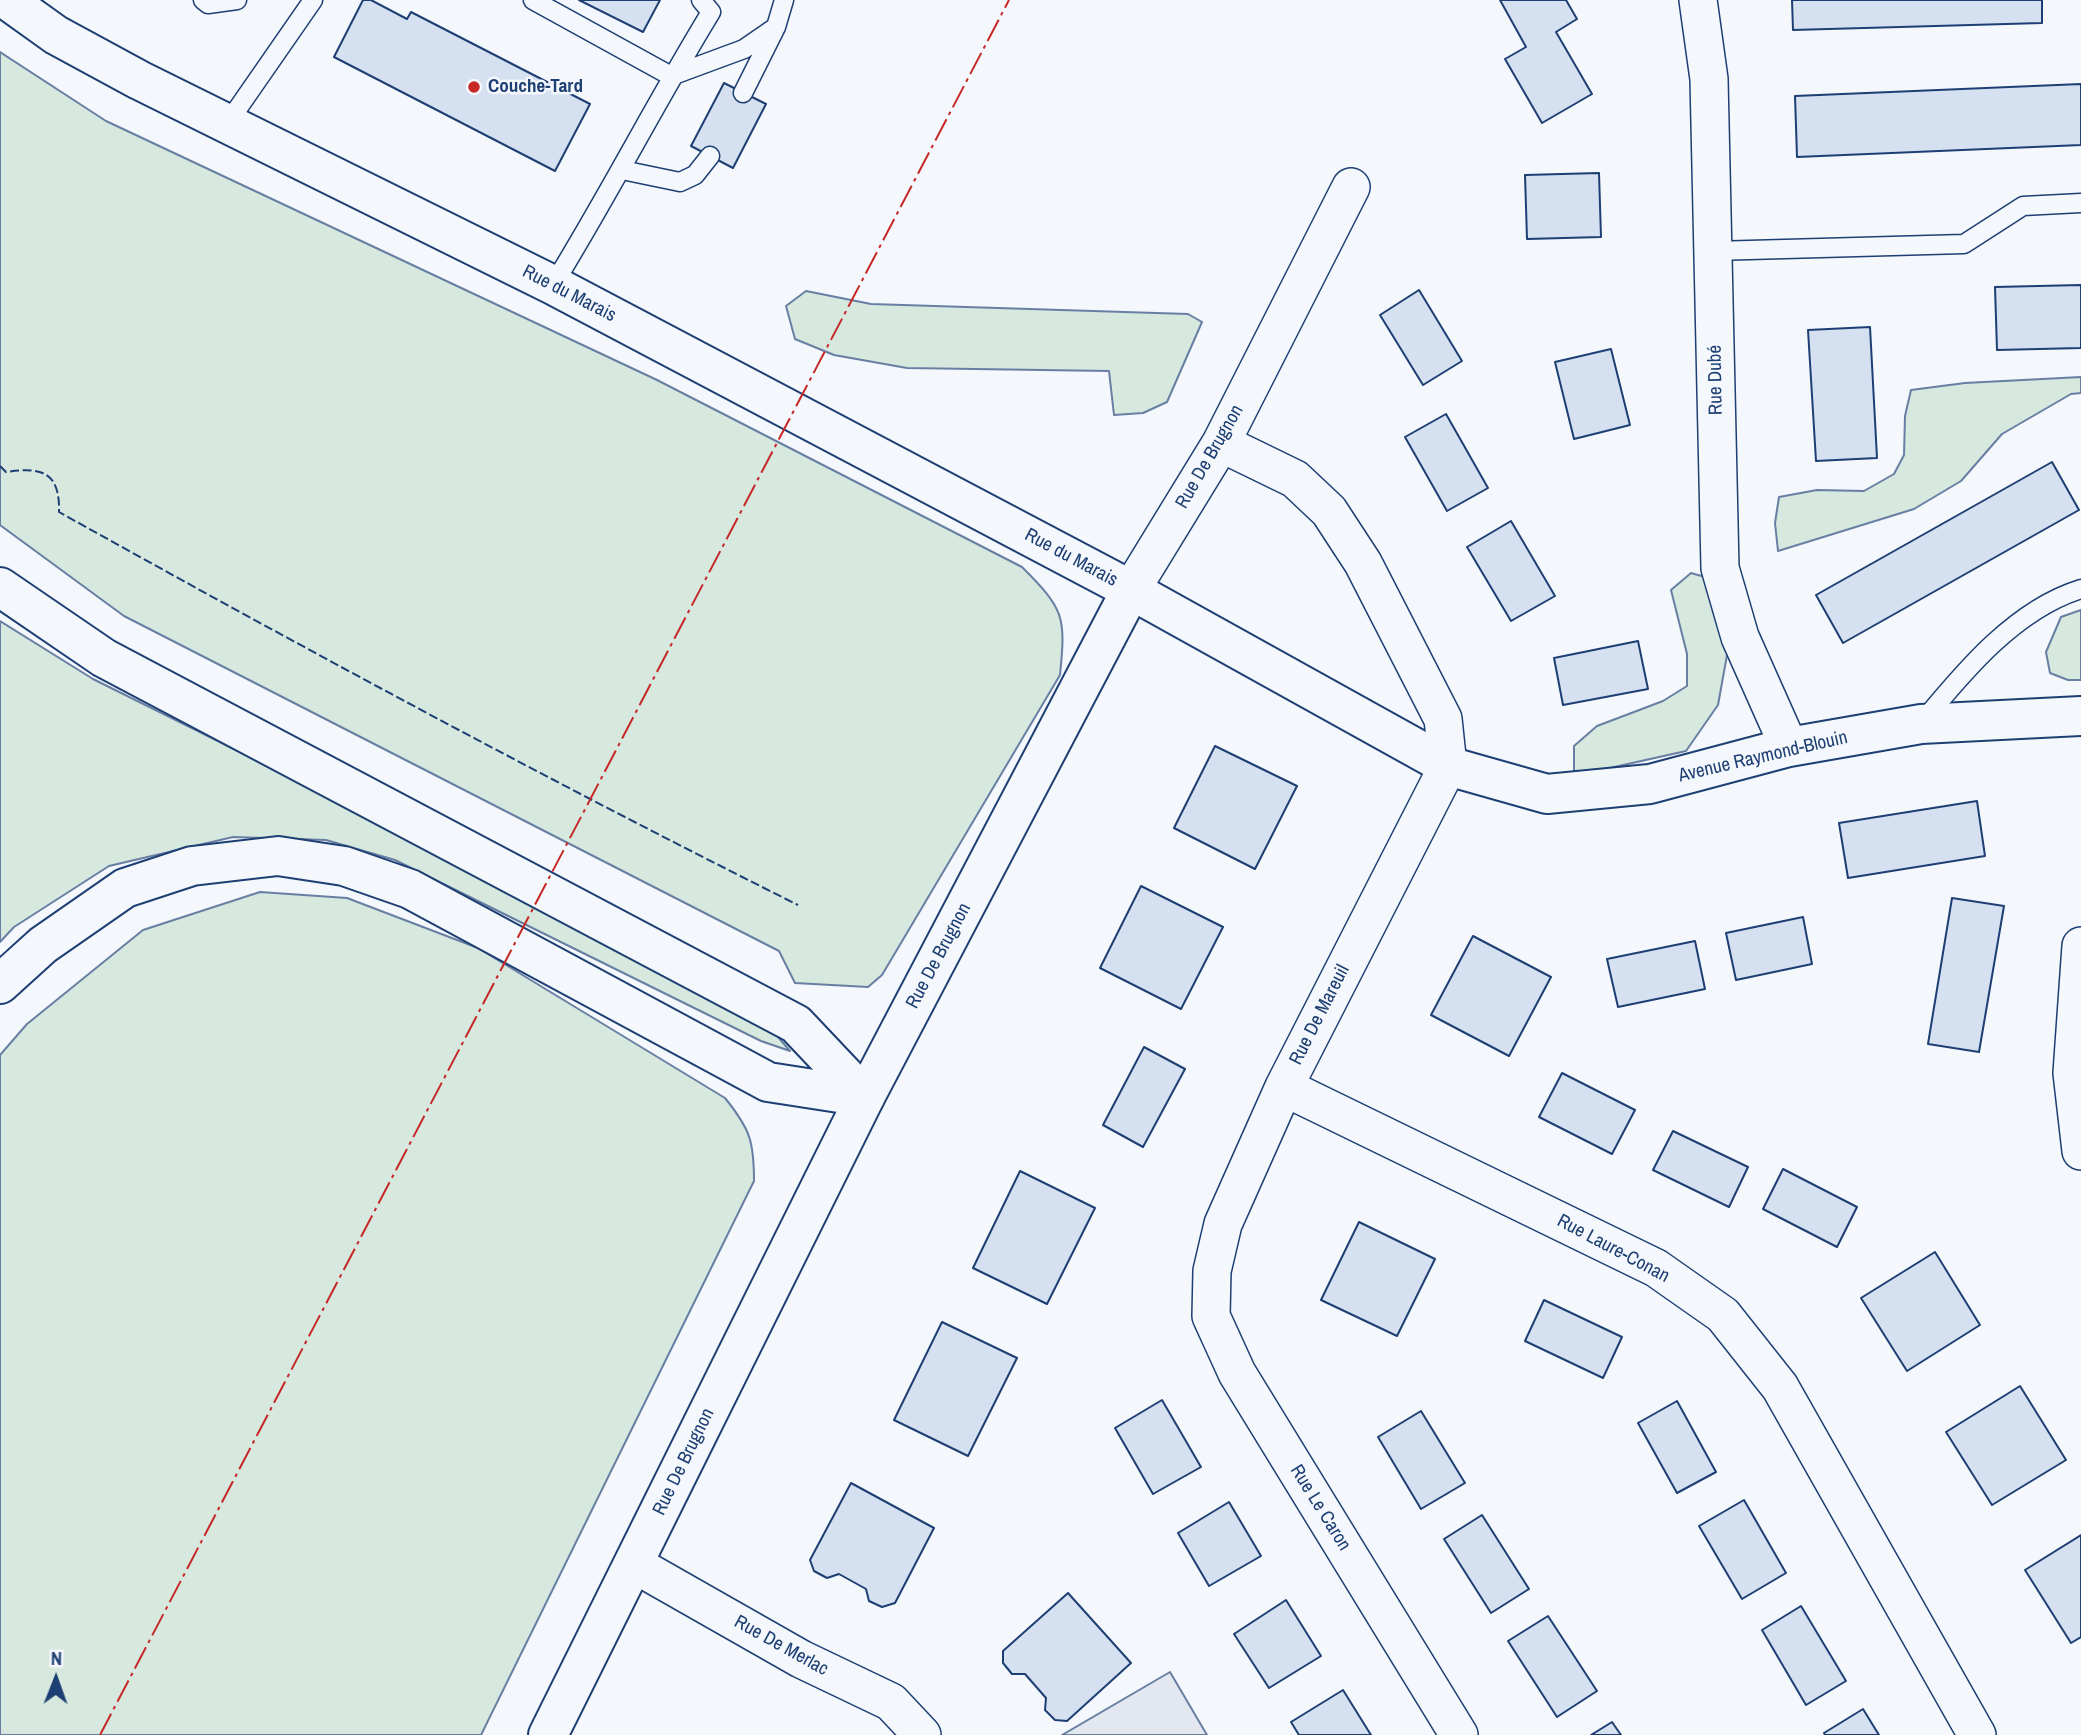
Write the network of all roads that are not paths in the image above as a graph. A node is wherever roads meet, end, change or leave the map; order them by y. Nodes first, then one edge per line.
1 (7, 0) edge
2 (204, 0) edge
3 (237, 0) edge
4 (313, 0) edge
5 (533, 0) edge
6 (701, 0) edge
7 (784, 0) edge
8 (1698, 0) edge
9 (776, 27) junction
10 (671, 76) junction
11 (743, 93) dead end
12 (227, 124) junction
13 (710, 156) dead end
14 (622, 170) junction
15 (1351, 187) dead end
16 (2081, 203) edge
17 (1713, 251) junction
18 (553, 285) junction
19 (1221, 443) junction
20 (0, 587) edge
21 (2081, 589) edge
22 (1131, 590) junction
23 (2081, 716) edge
24 (1921, 724) junction
25 (1789, 747) junction
26 (1448, 766) junction
27 (2081, 946) edge
28 (0, 984) edge
29 (1284, 1087) junction
30 (865, 1097) junction
31 (2081, 1151) edge
32 (1212, 1271) joint
33 (634, 1564) junction
34 (548, 1735) edge
35 (922, 1735) edge
36 (1459, 1735) edge
37 (1977, 1735) edge

1 - 12 main road, Rue du Marais
2 - 3 lane
4 - 12 lane
5 - 10 lane
6 - 10 lane
7 - 9 lane
8 - 17 street, Rue Dubé
9 - 10 lane
9 - 11 lane
10 - 14 lane
12 - 18 main road, Rue du Marais
13 - 14 lane
14 - 18 lane
15 - 19 street, Rue De Brugnon
16 - 17 lane
17 - 25 street, Rue Dubé
18 - 22 main road, Rue du Marais
19 - 22 street, Rue De Brugnon
19 - 26 street
20 - 30 main road
21 - 24 lane
22 - 26 main road, Avenue Raymond-Blouin
22 - 30 main road, Rue De Brugnon
23 - 24 main road, Avenue Raymond-Blouin
24 - 25 main road, Avenue Raymond-Blouin
25 - 26 main road, Avenue Raymond-Blouin
26 - 29 street, Rue De Mareuil
27 - 31 street
28 - 30 main road
29 - 32 street, Rue De Mareuil
29 - 37 street, Rue Laure-Conan
30 - 33 main road, Rue De Brugnon
32 - 36 street, Rue Le Caron
33 - 34 main road, Rue De Brugnon
33 - 35 street, Rue De Merlac

